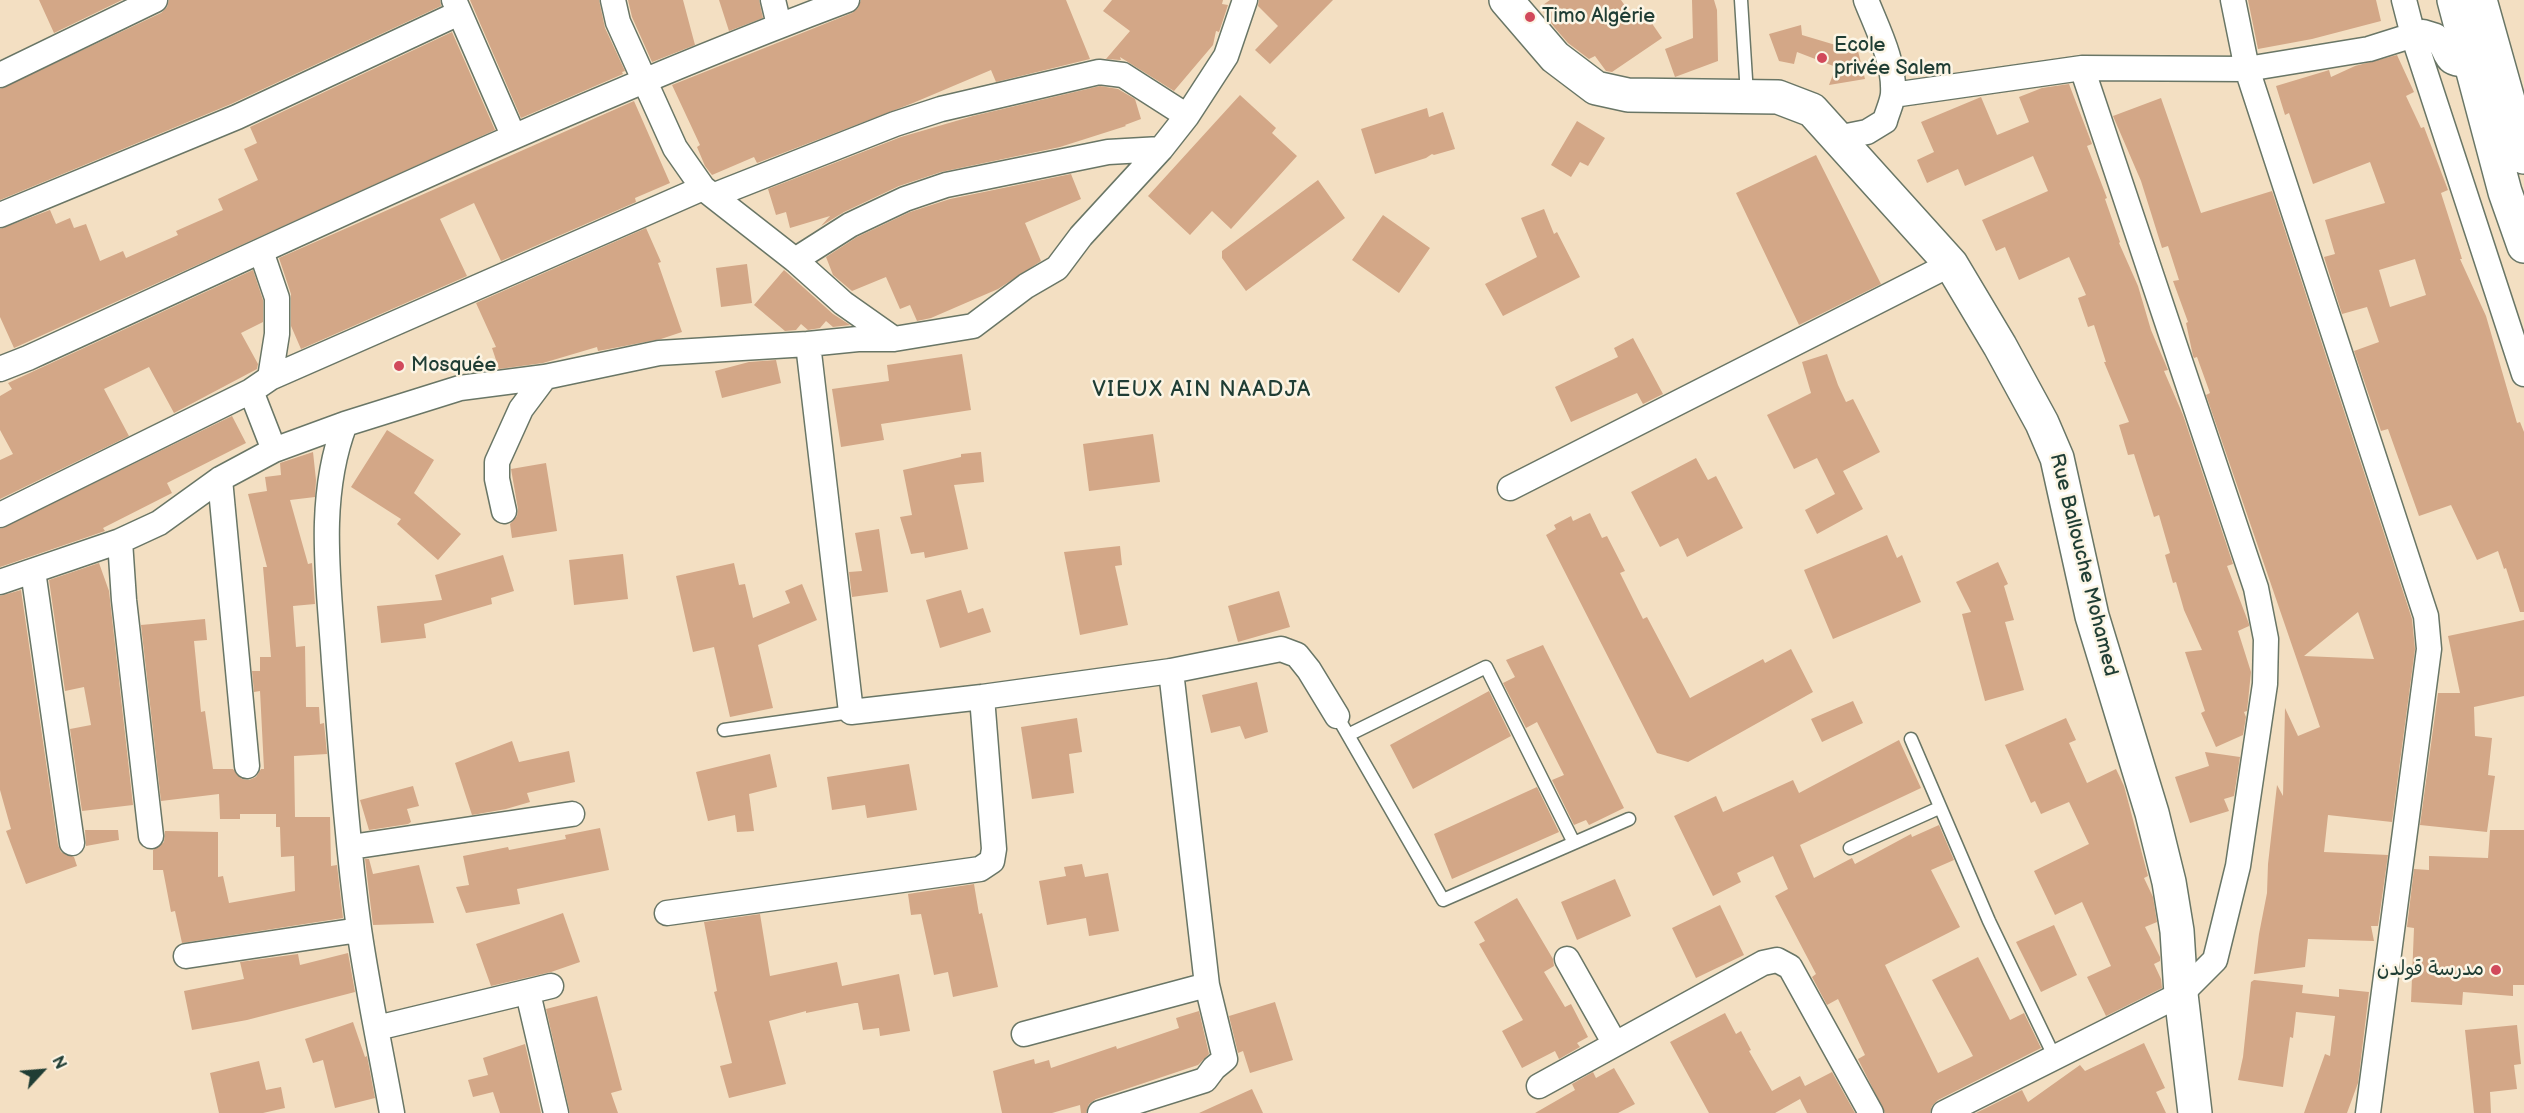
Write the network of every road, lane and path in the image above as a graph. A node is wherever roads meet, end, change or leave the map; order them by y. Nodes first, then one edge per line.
1 (155, 0) edge
2 (613, 0) edge
3 (774, 0) edge
4 (847, 0) edge
5 (1245, 0) edge
6 (1506, 0) edge
7 (1741, 0) edge
8 (1866, 0) edge
9 (2233, 0) edge
10 (2404, 0) edge
11 (2454, 0) edge
12 (2480, 0) edge
13 (456, 7) edge
14 (779, 25) junction
15 (2413, 35) junction
16 (2470, 64) junction
17 (2082, 68) junction
18 (2247, 69) junction
19 (0, 75) edge
20 (644, 81) junction
21 (1893, 95) junction
22 (1748, 97) junction
23 (1187, 116) junction
24 (513, 135) junction
25 (1837, 138) junction
26 (1161, 149) junction
27 (2524, 157) edge
28 (709, 191) junction
29 (0, 215) edge
30 (2524, 246) edge
31 (261, 251) junction
32 (795, 260) junction
33 (1951, 264) junction
34 (894, 339) junction
35 (808, 344) junction
36 (0, 369) edge
37 (2524, 374) edge
38 (545, 377) junction
39 (260, 384) junction
40 (345, 424) junction
41 (274, 450) junction
42 (220, 479) junction
43 (1510, 488) dead end
44 (504, 511) dead end
45 (0, 515) edge
46 (120, 541) junction
47 (33, 572) junction
48 (0, 582) edge
49 (1171, 671) junction
50 (982, 697) junction
51 (851, 712) junction
52 (1342, 725) junction
53 (724, 730) dead end
54 (1911, 739) dead end
55 (247, 766) dead end
56 (1939, 808) junction
57 (572, 814) dead end
58 (1629, 819) dead end
59 (151, 836) dead end
60 (72, 843) dead end
61 (1574, 843) junction
62 (351, 847) junction
63 (1850, 848) dead end
64 (667, 913) dead end
65 (359, 930) junction
66 (186, 956) dead end
67 (1567, 959) dead end
68 (1207, 985) junction
69 (2181, 994) junction
70 (377, 1028) junction
71 (1024, 1034) dead end
72 (1615, 1044) junction
73 (2055, 1058) junction
74 (1539, 1086) dead end
75 (392, 1113) edge
76 (556, 1113) edge
77 (1100, 1113) edge
78 (1871, 1113) edge
79 (1944, 1113) edge
80 (2195, 1113) edge
81 (2368, 1113) edge

1 - 19 street
2 - 20 street
3 - 14 street
4 - 14 street
5 - 23 street
6 - 22 street, Rue Ballouche Mohamed
7 - 22 lane
8 - 21 street
9 - 18 street
10 - 15 street
11 - 16 street
12 - 27 street
13 - 24 street
13 - 29 street
14 - 20 street
15 - 16 street
15 - 18 street
15 - 37 street
16 - 30 street
17 - 18 street
17 - 21 street
17 - 69 street
18 - 81 street
20 - 24 street
20 - 28 street
21 - 25 street
22 - 25 street, Rue Ballouche Mohamed
23 - 26 street
23 - 28 street
24 - 31 street
25 - 33 street, Rue Ballouche Mohamed
26 - 32 street
26 - 34 street
28 - 32 street
28 - 39 street
31 - 36 street
31 - 39 street
32 - 34 street
33 - 43 street
33 - 69 street, Rue Ballouche Mohamed
34 - 35 street
35 - 38 street
35 - 51 street
38 - 40 street
38 - 44 street
39 - 41 street
39 - 45 street
40 - 41 street
40 - 62 street
41 - 42 street
42 - 46 street
42 - 55 street
46 - 47 street
46 - 59 street
47 - 48 street
47 - 60 street
49 - 50 street
49 - 52 street
49 - 68 street
50 - 51 street
50 - 64 street
51 - 53 lane
52 - 61 lane
52 - 61 lane
54 - 56 lane
56 - 63 lane
56 - 73 lane
57 - 62 street
58 - 61 lane
62 - 65 street
65 - 66 street
65 - 70 street
67 - 72 street
68 - 71 street
68 - 77 street
69 - 73 street
69 - 80 street, Rue Ballouche Mohamed
70 - 75 street
70 - 76 street
72 - 74 street
72 - 78 street
73 - 79 street

